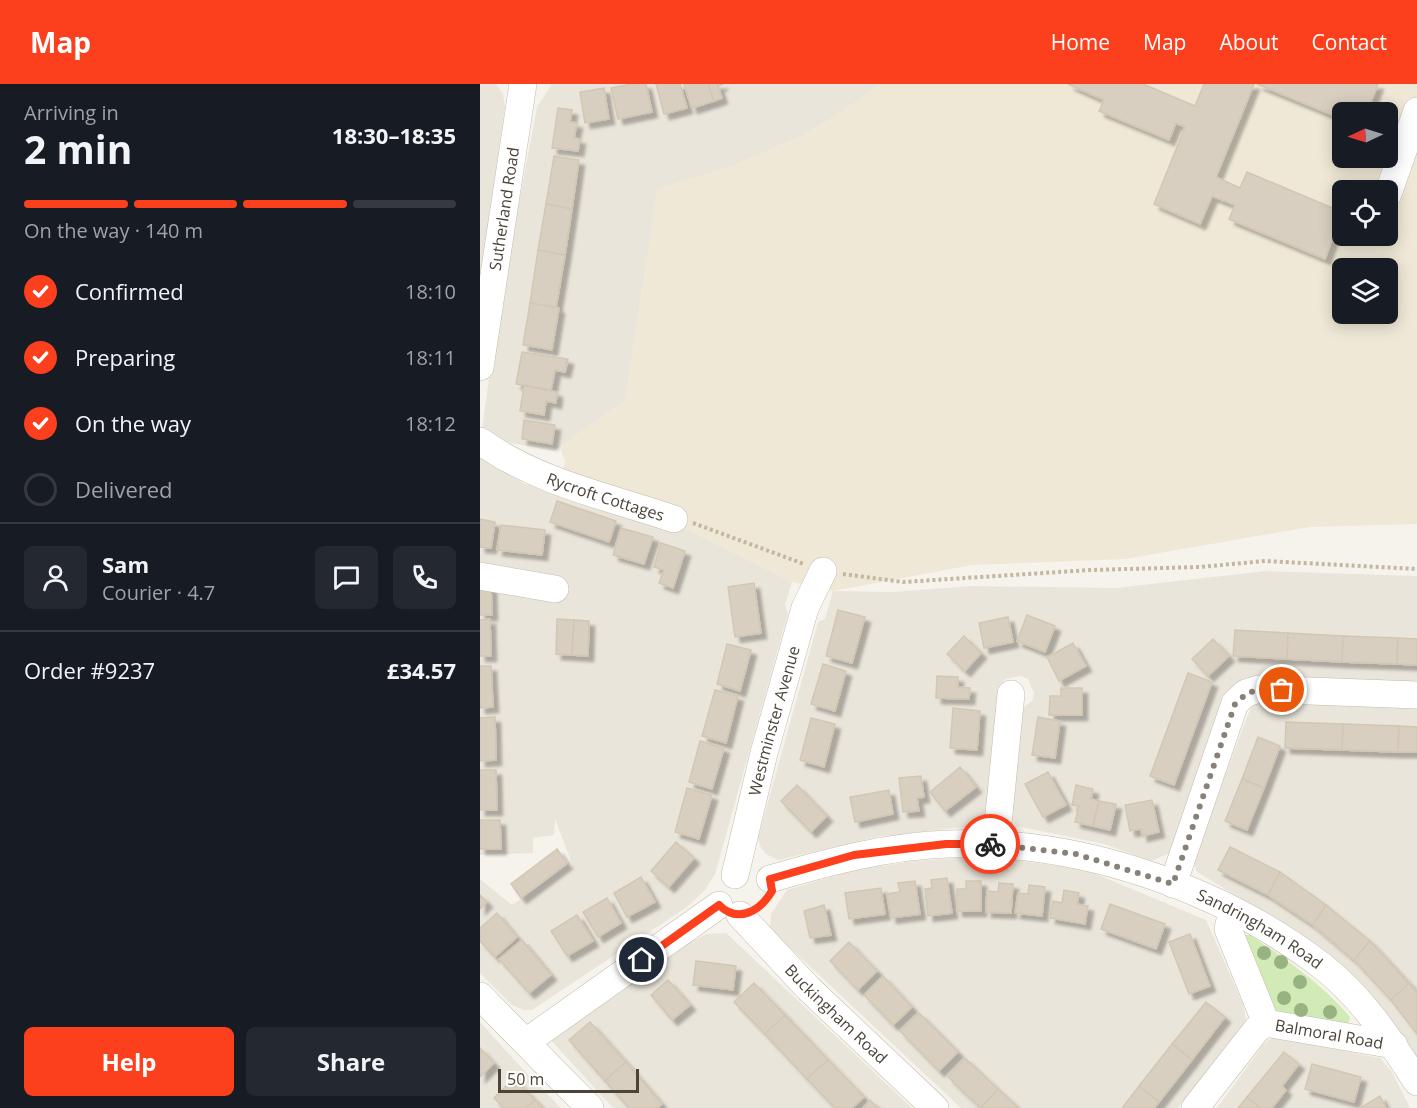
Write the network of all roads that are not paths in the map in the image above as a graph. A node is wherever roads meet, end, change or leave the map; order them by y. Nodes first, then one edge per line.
1 (523, 84) edge
2 (1417, 111) edge
3 (1393, 180) edge
4 (480, 367) edge
5 (480, 441) edge
6 (674, 519) road end
7 (823, 571) road end
8 (480, 576) edge
9 (555, 589) dead end
10 (1011, 694) dead end
11 (1417, 695) edge
12 (996, 844) junction
13 (735, 875) junction
14 (770, 879) junction
15 (1173, 884) junction
16 (730, 910) junction
17 (1232, 911) junction
18 (480, 996) edge
19 (1266, 1023) junction
20 (525, 1042) junction
21 (1394, 1045) junction
22 (1417, 1082) edge
23 (590, 1108) edge
24 (935, 1108) edge
25 (1195, 1108) edge

1 - 4 street, Sutherland Road
2 - 3 street
5 - 6 street, Rycroft Cottages
7 - 13 street, Westminster Avenue
8 - 9 street
10 - 12 street
11 - 15 street
12 - 14 street, Sandringham Road
12 - 15 street, Sandringham Road
13 - 14 street
13 - 16 street
14 - 16 street
15 - 17 street, Sandringham Road
16 - 20 street
16 - 24 street, Buckingham Road
17 - 19 street, Balmoral Road
17 - 21 street, Sandringham Road
18 - 20 street
19 - 21 street, Balmoral Road
19 - 25 street, Balmoral Road
20 - 23 street
21 - 22 street, Sandringham Road

